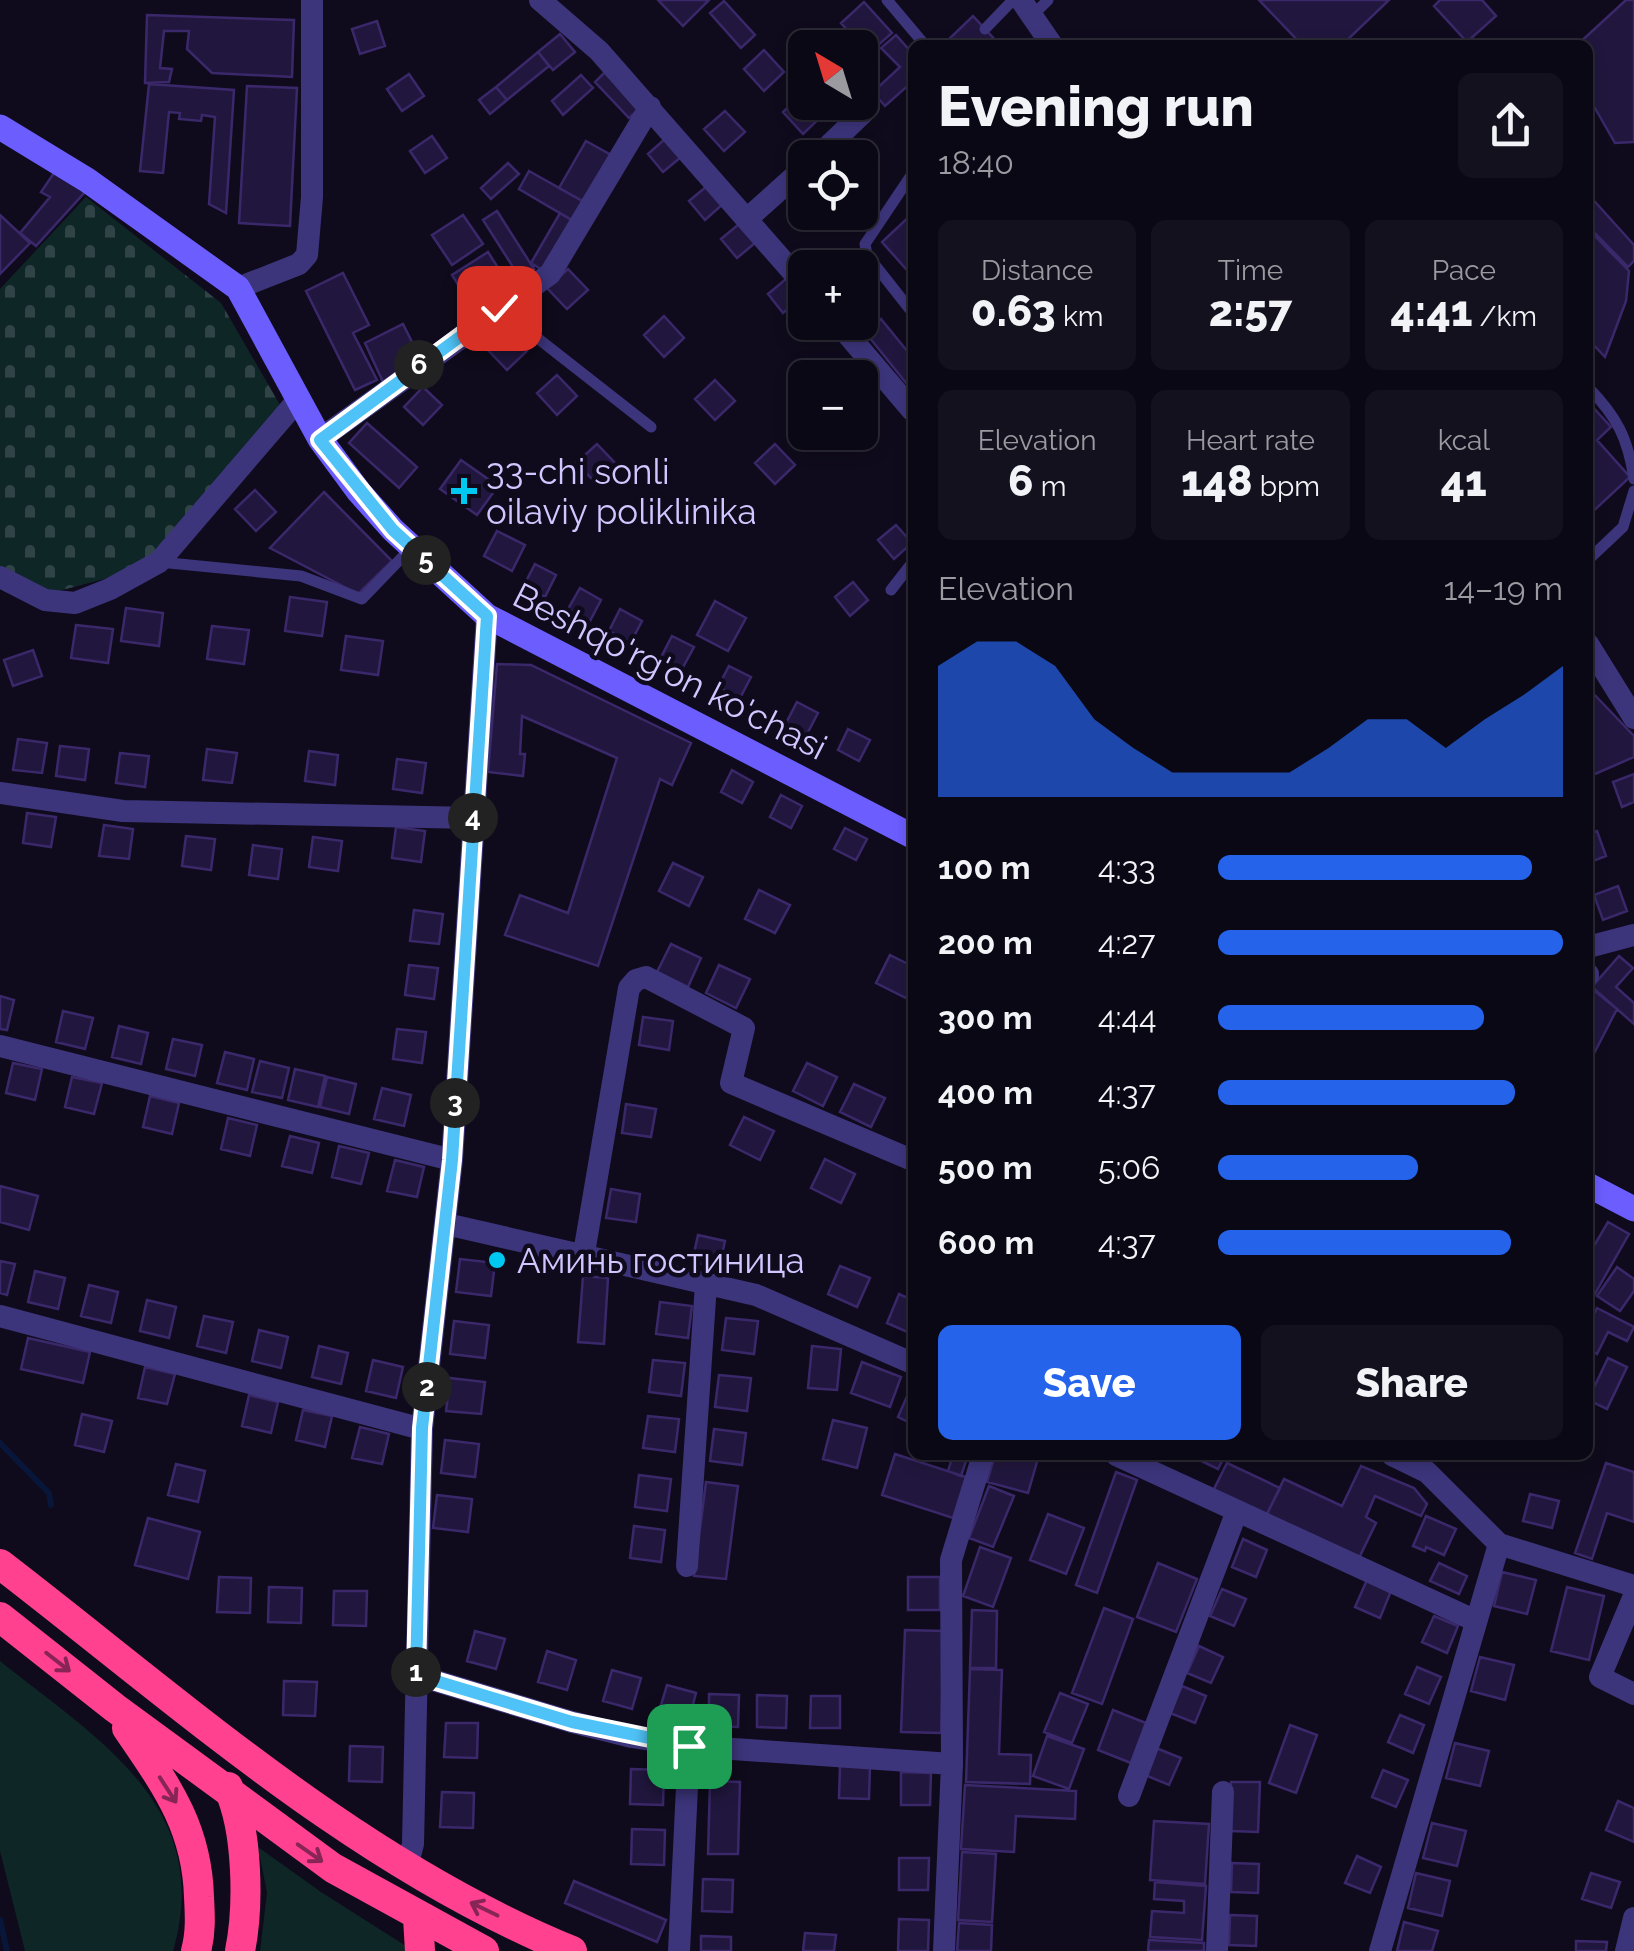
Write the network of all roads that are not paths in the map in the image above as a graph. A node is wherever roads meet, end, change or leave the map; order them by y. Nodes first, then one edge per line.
1 (312, 0) edge
2 (540, 0) edge
3 (887, 0) edge
4 (1028, 4) edge
5 (986, 30) dead end
6 (920, 40) edge
7 (1049, 40) edge
8 (650, 107) junction
9 (855, 120) edge
10 (0, 127) edge
11 (834, 140) edge
12 (908, 180) edge
13 (788, 183) edge
14 (747, 219) junction
15 (788, 266) edge
16 (238, 288) junction
17 (908, 307) edge
18 (499, 308) junction
19 (852, 340) edge
20 (1593, 393) edge
21 (297, 401) junction
22 (908, 405) edge
23 (650, 427) dead end
24 (320, 440) junction
25 (1634, 479) edge
26 (1634, 491) edge
27 (412, 547) junction
28 (1593, 555) edge
29 (159, 562) junction
30 (908, 568) edge
31 (0, 577) edge
32 (891, 590) dead end
33 (487, 616) junction
34 (1593, 652) edge
35 (1634, 718) edge
36 (0, 793) edge
37 (473, 818) junction
38 (908, 834) edge
39 (1634, 935) edge
40 (1593, 946) edge
41 (0, 1046) edge
42 (908, 1158) edge
43 (452, 1160) junction
44 (1593, 1188) edge
45 (1634, 1209) edge
46 (446, 1224) junction
47 (584, 1253) junction
48 (706, 1284) junction
49 (0, 1316) edge
50 (908, 1361) edge
51 (422, 1428) junction
52 (981, 1460) edge
53 (1127, 1460) edge
54 (1402, 1460) edge
55 (1236, 1511) junction
56 (1498, 1544) junction
57 (0, 1545) edge
58 (0, 1564) edge
59 (687, 1566) dead end
60 (1634, 1586) edge
61 (1634, 1596) edge
62 (0, 1617) edge
63 (73, 1620) junction
64 (1476, 1621) junction
65 (140, 1672) junction
66 (416, 1675) junction
67 (1634, 1694) edge
68 (114, 1708) junction
69 (195, 1716) junction
70 (689, 1746) junction
71 (952, 1764) junction
72 (1224, 1792) dead end
73 (232, 1795) junction
74 (1130, 1796) dead end
75 (407, 1867) junction
76 (418, 1917) junction
77 (1634, 1918) edge
78 (196, 1951) edge
79 (240, 1951) edge
80 (420, 1951) edge
81 (484, 1951) edge
82 (572, 1951) edge
83 (678, 1951) edge
84 (944, 1951) edge
85 (1218, 1951) edge
86 (1380, 1951) edge
87 (1626, 1951) edge

1 - 16 street
2 - 8 street
3 - 6 lane
4 - 5 lane
4 - 7 street
8 - 14 street
8 - 18 street
9 - 11 street
10 - 16 street, Beshqo'rg'on ko'chasi
12 - 17 lane
13 - 14 street
14 - 15 street
16 - 21 street, Beshqo'rg'on ko'chasi
18 - 23 lane
18 - 24 street
19 - 22 street
20 - 25 lane
21 - 24 street, Beshqo'rg'on ko'chasi
21 - 29 street
24 - 27 street, Beshqo'rg'on ko'chasi
26 - 28 lane
27 - 29 lane
27 - 33 street, Beshqo'rg'on ko'chasi
29 - 31 street
30 - 32 lane
33 - 37 street
33 - 38 street, Beshqo'rg'on ko'chasi
34 - 35 street
36 - 37 street
37 - 43 street
39 - 40 street
41 - 43 street
42 - 47 street
43 - 46 street
44 - 45 street
46 - 47 street
46 - 51 street
47 - 48 street
48 - 50 street
48 - 59 street
49 - 51 street
51 - 66 street
52 - 71 street
53 - 55 street
54 - 56 street
55 - 64 street
55 - 74 street
56 - 60 street
56 - 64 street
57 - 63 highway
58 - 63 highway
61 - 67 street
62 -> 68 highway
63 - 65 highway
64 - 86 street
65 - 68 highway
65 - 69 highway
66 - 70 street
66 - 75 street
68 - 73 highway
68 -> 78 highway
69 - 73 highway
69 - 75 highway
70 - 71 street
70 - 83 street
71 - 84 street
72 - 85 street
73 -> 76 highway
73 - 79 highway
82 -> 75 highway
76 - 80 highway
76 - 81 highway
77 - 87 street

